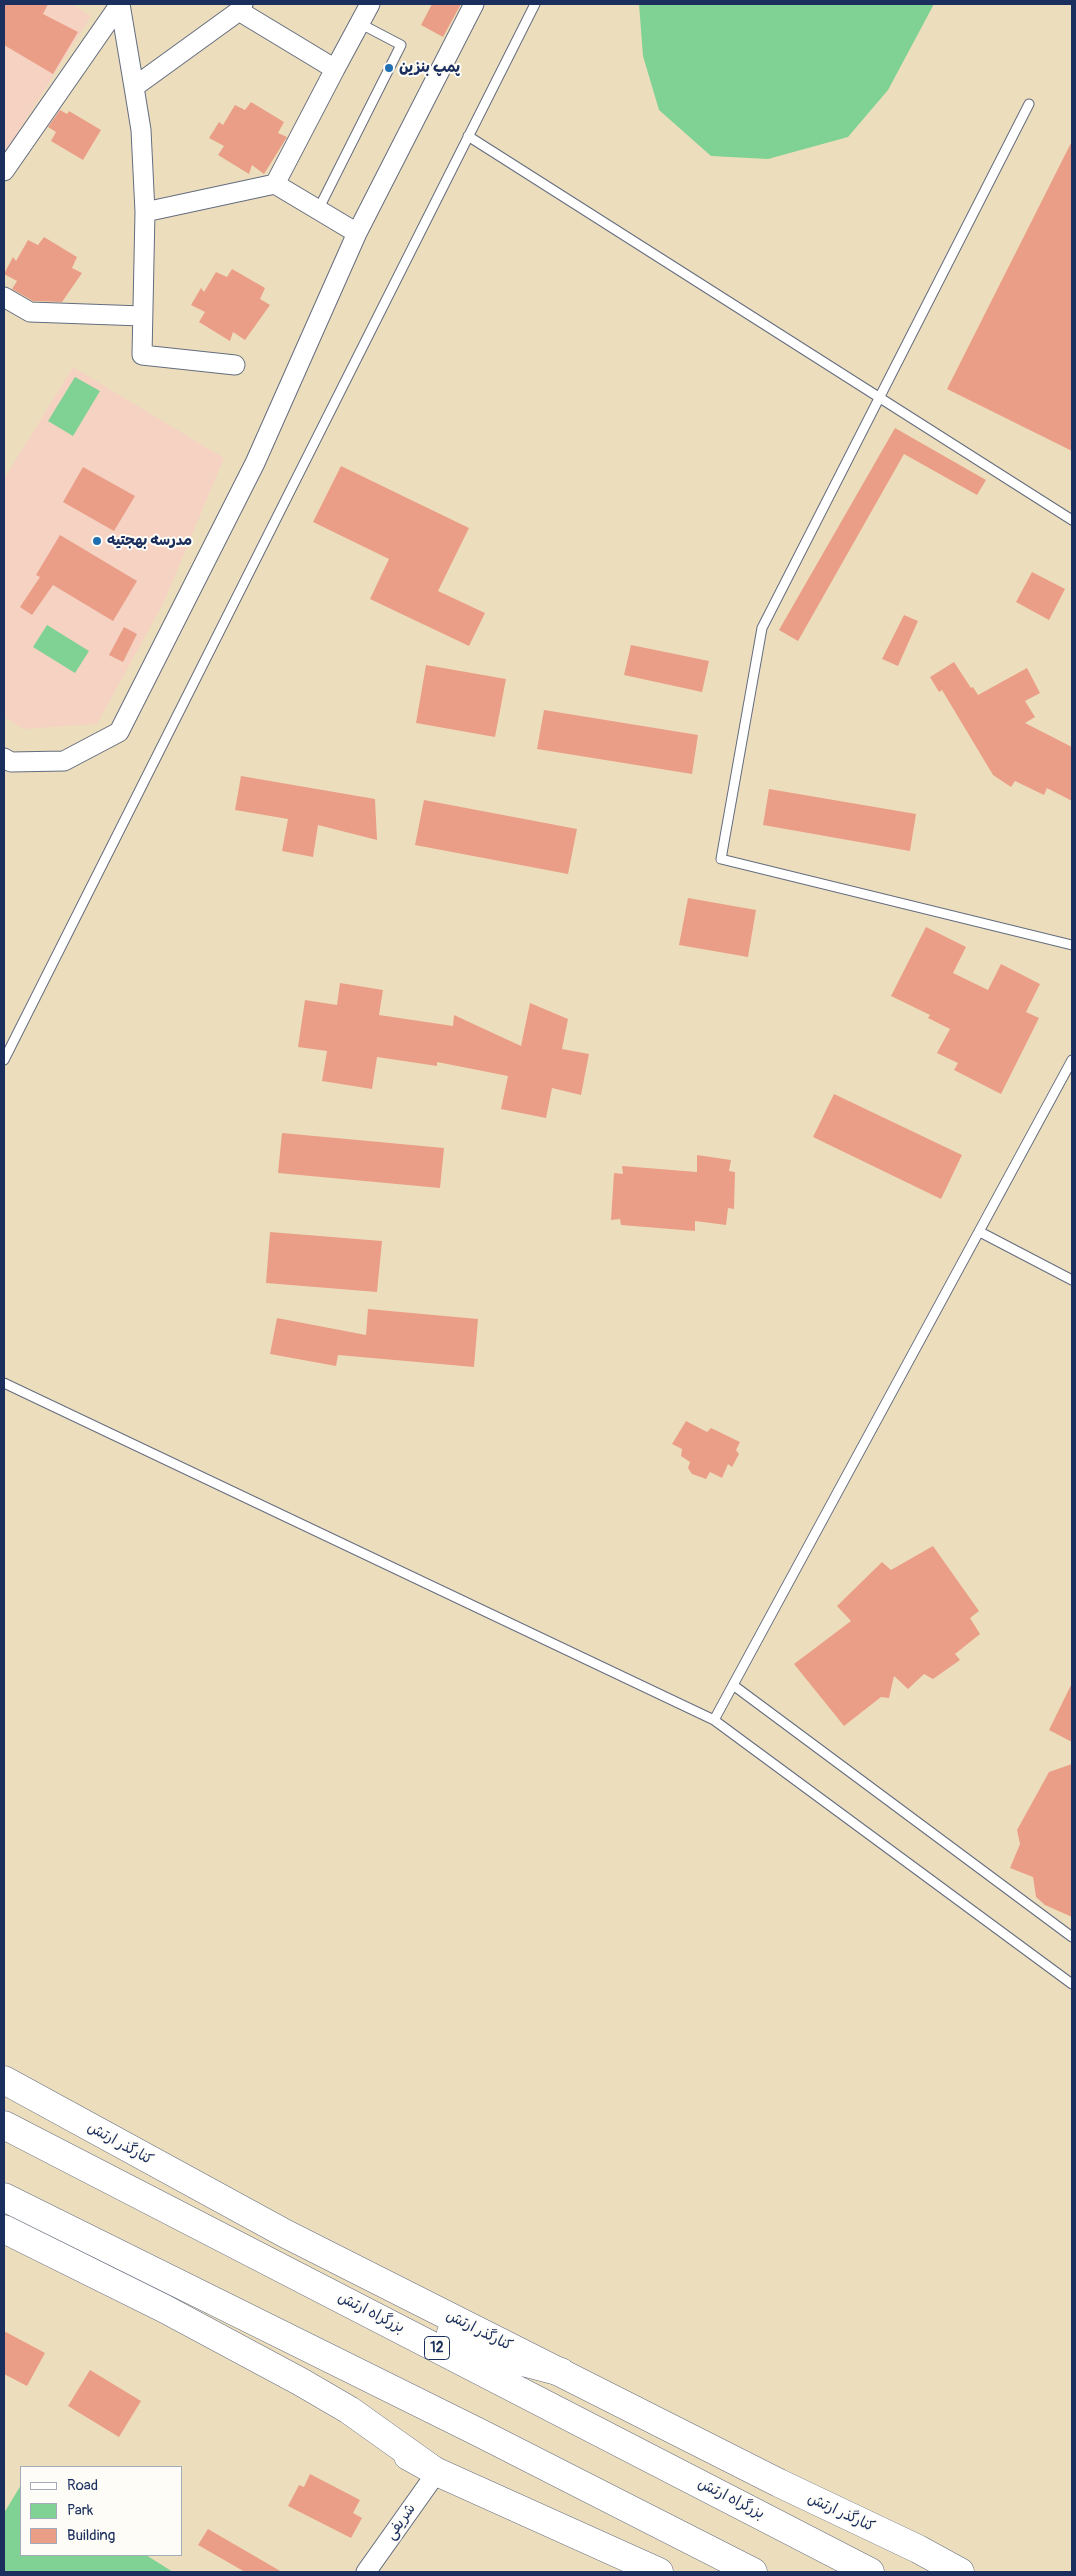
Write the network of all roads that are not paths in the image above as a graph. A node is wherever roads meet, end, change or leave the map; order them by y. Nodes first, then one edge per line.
1 (120, 4) edge
2 (370, 4) edge
3 (474, 4) edge
4 (535, 4) edge
5 (241, 7) edge
6 (359, 23) junction
7 (335, 69) junction
8 (134, 87) junction
9 (1029, 104) dead end
10 (468, 136) junction
11 (4, 171) edge
12 (275, 184) junction
13 (318, 210) junction
14 (145, 212) junction
15 (357, 233) junction
16 (4, 297) edge
17 (142, 316) junction
18 (235, 366) dead end
19 (880, 398) junction
20 (1072, 520) edge
21 (4, 758) edge
22 (1072, 945) edge
23 (4, 1060) edge
24 (1072, 1060) edge
25 (980, 1232) junction
26 (1072, 1280) edge
27 (4, 1383) edge
28 (733, 1685) junction
29 (714, 1720) junction
30 (1072, 1937) edge
31 (1072, 1984) edge
32 (11, 2086) edge
33 (4, 2124) edge
34 (4, 2197) edge
35 (4, 2229) edge
36 (4, 2241) edge
37 (562, 2372) junction
38 (433, 2470) junction
39 (779, 2483) junction
40 (366, 2572) edge
41 (659, 2572) edge
42 (753, 2572) edge
43 (870, 2572) edge
44 (924, 2572) edge
45 (960, 2572) edge

1 - 8 street
1 - 11 street
2 - 6 street
3 - 15 street
4 - 10 lane
5 - 7 street
5 - 8 street
6 - 7 street
6 - 13 lane
7 - 12 street
8 - 14 street
9 - 19 lane
10 - 19 lane
10 - 23 lane
12 - 13 street
12 - 14 street
13 - 15 street
14 - 17 street
15 - 21 street
16 - 17 street
17 - 18 street
19 - 20 lane
19 - 22 lane
24 - 25 lane
25 - 26 lane
25 - 28 lane
27 - 29 lane
28 - 29 lane
28 - 30 lane
29 - 31 lane
32 - 37 main road, کنارگذر ارتش
33 - 37 main road
33 - 43 main road, بزرگراه ارتش / 12
34 - 42 main road
35 - 38 main road
36 - 38 main road
37 - 39 main road, کنارگذر ارتش
38 - 40 street, شریفی
38 - 41 main road
39 - 44 main road
39 - 45 main road, کنارگذر ارتش

